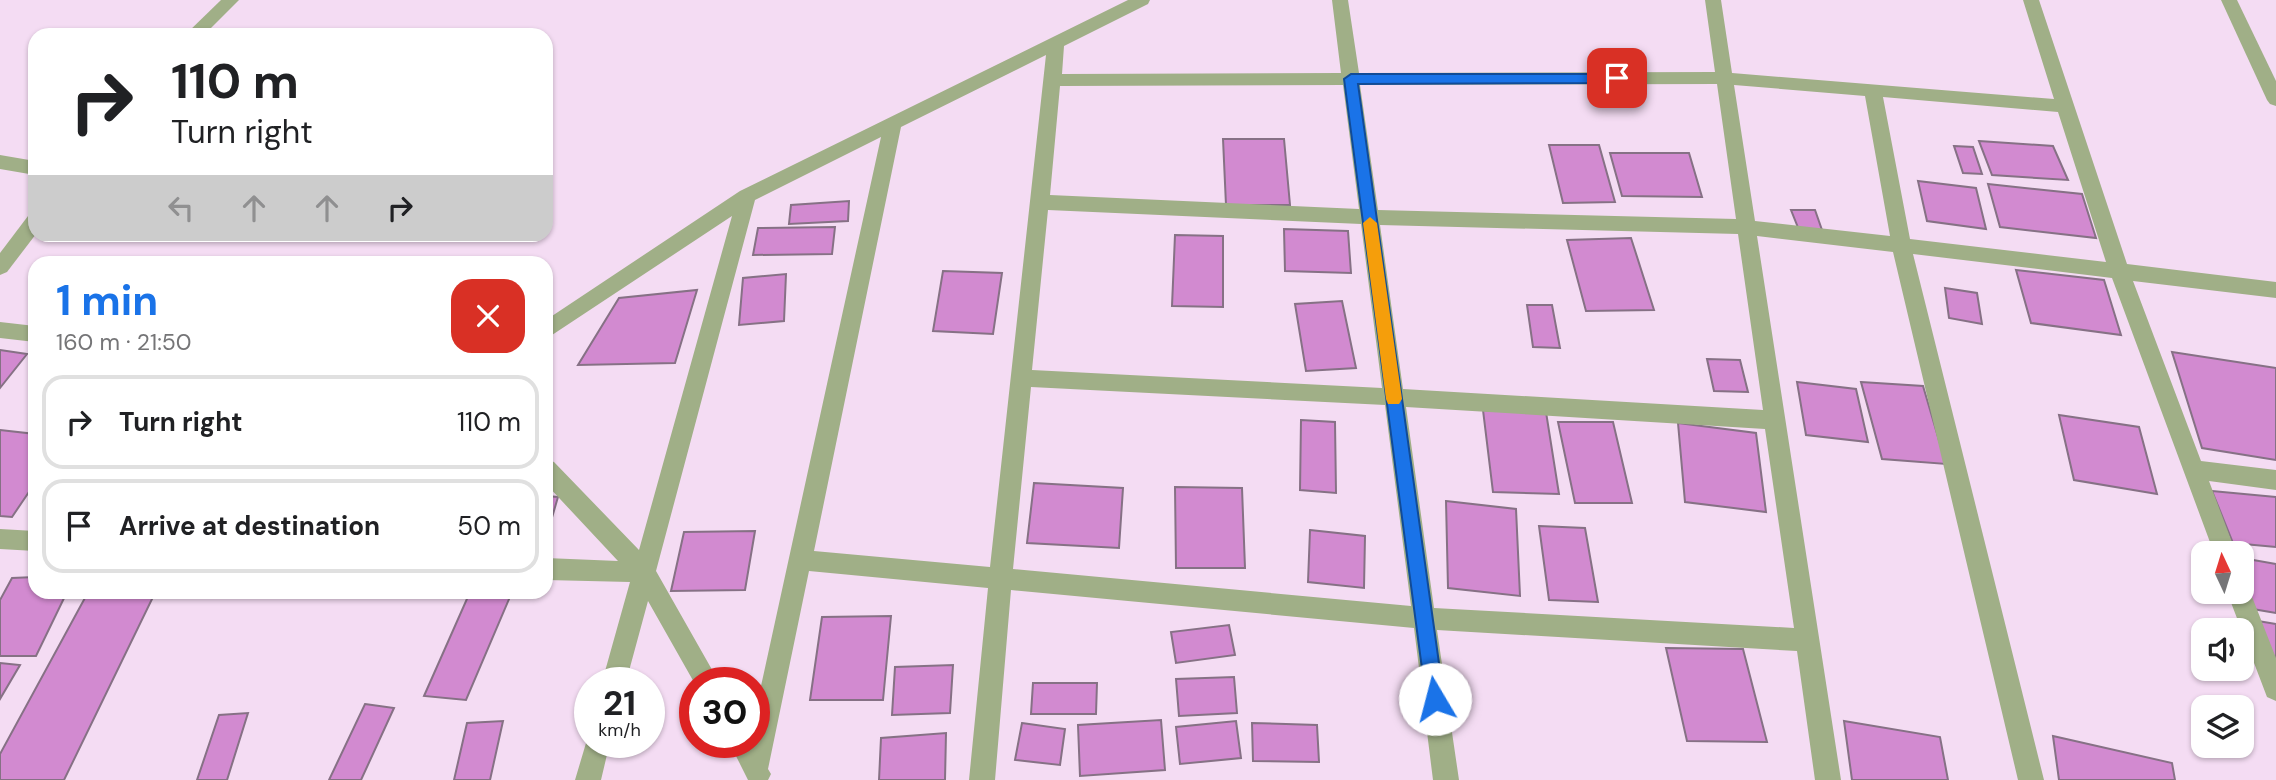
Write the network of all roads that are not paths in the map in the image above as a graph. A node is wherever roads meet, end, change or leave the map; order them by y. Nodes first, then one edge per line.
1 (231, 0) edge
2 (1142, 0) edge
3 (1339, 0) edge
4 (1713, 0) edge
5 (2031, 0) edge
6 (2229, 0) edge
7 (201, 28) edge
8 (1056, 43) junction
9 (1724, 78) junction
10 (1351, 79) junction
11 (1053, 80) junction
12 (1873, 90) junction
13 (2276, 100) edge
14 (2065, 106) junction
15 (893, 124) junction
16 (0, 162) edge
17 (28, 167) edge
18 (747, 195) junction
19 (1040, 202) junction
20 (1369, 217) junction
21 (1746, 227) junction
22 (28, 230) edge
23 (1900, 246) junction
24 (0, 267) edge
25 (2119, 271) junction
26 (2276, 290) edge
27 (553, 326) edge
28 (0, 330) edge
29 (28, 333) edge
30 (1021, 378) junction
31 (1393, 397) junction
32 (1774, 420) junction
33 (2193, 469) junction
34 (553, 476) edge
35 (2276, 480) edge
36 (0, 539) edge
37 (28, 541) edge
38 (2220, 541) edge
39 (800, 560) junction
40 (553, 569) edge
41 (645, 572) junction
42 (1000, 579) junction
43 (2244, 604) edge
44 (1424, 618) junction
45 (1807, 640) junction
46 (618, 667) edge
47 (699, 667) edge
48 (2276, 689) edge
49 (594, 758) edge
50 (750, 758) edge
51 (758, 774) edge
52 (588, 780) edge
53 (982, 780) edge
54 (1446, 780) edge
55 (1828, 780) edge
56 (2031, 780) edge

1 - 7 street
2 - 8 street
3 - 10 street
4 - 9 street
5 - 14 street
6 - 13 street
8 - 11 street
8 - 15 street
9 - 10 street
9 - 12 street
9 - 21 street
10 - 11 street
10 - 20 street
11 - 19 street
12 - 14 street
12 - 23 street
14 - 25 street
15 - 18 street
15 - 39 street
16 - 17 street
18 - 27 street
18 - 41 street
19 - 20 street
19 - 30 street
20 - 21 street
20 - 31 street
21 - 23 street
21 - 32 street
22 - 24 street
23 - 25 street
23 - 56 street
25 - 26 street
25 - 33 street
28 - 29 street
30 - 31 street
30 - 42 street
31 - 32 street
31 - 44 street
32 - 45 street
33 - 35 street
33 - 38 street
34 - 41 street
36 - 37 street
39 - 42 street
39 - 51 street
40 - 41 street
41 - 46 street
41 - 47 street
42 - 44 street
42 - 53 street
43 - 48 street
44 - 45 street
44 - 54 street
45 - 55 street
49 - 52 street
50 - 51 street

